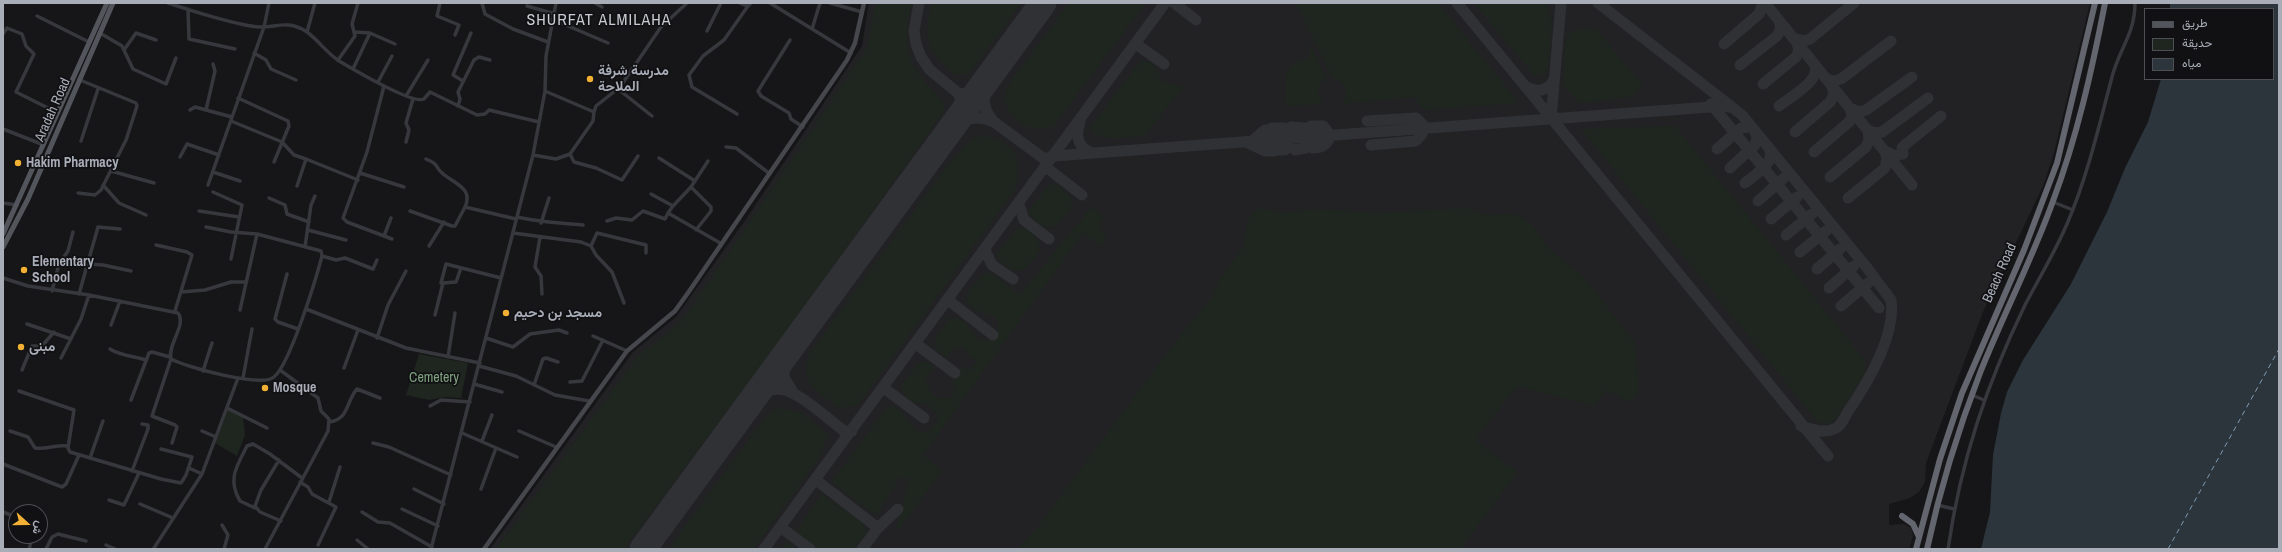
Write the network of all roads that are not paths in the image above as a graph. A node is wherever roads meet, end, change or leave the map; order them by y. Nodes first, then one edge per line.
1 (107, 3) edge
2 (113, 3) edge
3 (168, 3) edge
4 (269, 3) edge
5 (315, 3) edge
6 (358, 3) edge
7 (440, 3) edge
8 (482, 3) edge
9 (556, 3) edge
10 (596, 3) edge
11 (687, 3) edge
12 (721, 3) edge
13 (740, 3) edge
14 (770, 3) edge
15 (820, 3) edge
16 (830, 3) edge
17 (864, 3) edge
18 (2095, 3) edge
19 (2105, 3) edge
20 (2134, 3) edge
21 (749, 5) edge
22 (527, 6) dead end
23 (602, 7) dead end
24 (188, 10) junction
25 (862, 12) junction
26 (555, 14) junction
27 (37, 16) dead end
28 (554, 20) junction
29 (264, 27) junction
30 (812, 29) junction
31 (707, 31) dead end
32 (307, 32) junction
33 (355, 32) junction
34 (370, 32) junction
35 (100, 33) junction
36 (471, 33) dead end
37 (3, 34) edge
38 (455, 35) dead end
39 (156, 40) dead end
40 (790, 40) dead end
41 (89, 42) junction
42 (548, 42) junction
43 (608, 43) dead end
44 (395, 44) dead end
45 (235, 49) dead end
46 (124, 50) junction
47 (851, 52) junction
48 (254, 53) junction
49 (392, 56) dead end
50 (176, 58) dead end
51 (338, 60) junction
52 (428, 60) dead end
53 (490, 60) dead end
54 (213, 64) dead end
55 (353, 69) junction
56 (80, 80) junction
57 (296, 80) dead end
58 (463, 81) junction
59 (378, 82) junction
60 (384, 86) junction
61 (98, 89) junction
62 (618, 89) junction
63 (545, 91) junction
64 (406, 96) junction
65 (238, 98) junction
66 (413, 99) junction
67 (458, 106) junction
68 (190, 110) dead end
69 (206, 110) junction
70 (594, 112) junction
71 (58, 113) junction
72 (737, 114) dead end
73 (652, 116) dead end
74 (231, 119) junction
75 (539, 122) junction
76 (803, 127) junction
77 (3, 129) edge
78 (81, 141) dead end
79 (282, 142) junction
80 (406, 142) dead end
81 (44, 145) junction
82 (726, 147) dead end
83 (219, 154) junction
84 (570, 154) junction
85 (533, 155) junction
86 (638, 156) dead end
87 (180, 157) dead end
88 (659, 158) dead end
89 (306, 159) junction
90 (426, 159) dead end
91 (708, 161) dead end
92 (274, 162) dead end
93 (111, 171) junction
94 (213, 172) junction
95 (360, 173) junction
96 (770, 174) junction
97 (358, 180) junction
98 (240, 181) dead end
99 (695, 181) junction
100 (154, 183) dead end
101 (103, 185) junction
102 (208, 185) dead end
103 (297, 186) dead end
104 (404, 187) dead end
105 (691, 187) junction
106 (213, 192) dead end
107 (78, 193) dead end
108 (652, 194) dead end
109 (315, 196) dead end
110 (270, 198) dead end
111 (549, 198) dead end
112 (2053, 202) junction
113 (3, 203) edge
114 (17, 205) junction
115 (673, 206) junction
116 (465, 207) junction
117 (2073, 210) junction
118 (199, 211) dead end
119 (410, 211) dead end
120 (668, 213) junction
121 (146, 215) dead end
122 (239, 217) junction
123 (390, 218) dead end
124 (517, 218) junction
125 (607, 221) dead end
126 (309, 222) junction
127 (444, 222) junction
128 (541, 223) junction
129 (583, 226) dead end
130 (206, 227) dead end
131 (120, 229) dead end
132 (308, 230) junction
133 (696, 230) junction
134 (73, 232) dead end
135 (236, 232) junction
136 (513, 232) junction
137 (3, 234) edge
138 (257, 234) junction
139 (384, 236) junction
140 (540, 237) junction
141 (392, 239) dead end
142 (346, 240) dead end
143 (722, 244) junction
144 (156, 245) dead end
145 (429, 246) dead end
146 (591, 246) junction
147 (3, 247) edge
148 (305, 247) junction
149 (646, 253) dead end
150 (322, 256) junction
151 (231, 259) dead end
152 (377, 260) dead end
153 (88, 264) junction
154 (461, 268) junction
155 (131, 271) dead end
156 (406, 271) dead end
157 (287, 274) dead end
158 (3, 278) edge
159 (500, 278) junction
160 (246, 282) junction
161 (443, 283) junction
162 (52, 290) junction
163 (181, 292) junction
164 (79, 294) junction
165 (542, 294) dead end
166 (89, 295) junction
167 (120, 301) junction
168 (624, 303) dead end
169 (306, 309) junction
170 (240, 310) dead end
171 (175, 311) junction
172 (455, 313) dead end
173 (435, 314) dead end
174 (27, 324) dead end
175 (111, 325) dead end
176 (252, 329) dead end
177 (298, 329) junction
178 (358, 330) junction
179 (54, 332) junction
180 (567, 333) dead end
181 (593, 336) dead end
182 (377, 338) junction
183 (486, 338) junction
184 (71, 339) junction
185 (603, 340) junction
186 (212, 343) dead end
187 (110, 349) dead end
188 (627, 351) junction
189 (448, 357) junction
190 (61, 358) dead end
191 (170, 358) junction
192 (146, 360) junction
193 (558, 362) dead end
194 (479, 365) junction
195 (344, 368) dead end
196 (22, 370) dead end
197 (203, 370) junction
198 (280, 370) junction
199 (240, 378) junction
200 (570, 382) dead end
201 (474, 384) junction
202 (534, 385) junction
203 (19, 391) dead end
204 (502, 392) dead end
205 (1972, 395) junction
206 (380, 398) dead end
207 (131, 400) dead end
208 (1984, 400) junction
209 (590, 401) junction
210 (470, 402) junction
211 (430, 406) dead end
212 (227, 408) junction
213 (492, 415) dead end
214 (103, 421) dead end
215 (329, 422) junction
216 (142, 424) dead end
217 (267, 428) dead end
218 (10, 431) dead end
219 (202, 431) dead end
220 (519, 431) dead end
221 (462, 433) junction
222 (216, 437) junction
223 (482, 441) junction
224 (172, 443) dead end
225 (373, 443) dead end
226 (68, 446) junction
227 (556, 447) junction
228 (496, 448) junction
229 (162, 449) dead end
230 (79, 455) junction
231 (517, 457) dead end
232 (90, 458) junction
233 (279, 460) junction
234 (3, 464) edge
235 (340, 467) dead end
236 (189, 468) junction
237 (132, 471) junction
238 (139, 473) junction
239 (202, 474) junction
240 (452, 475) junction
241 (301, 480) junction
242 (481, 489) dead end
243 (414, 490) dead end
244 (109, 500) dead end
245 (329, 502) junction
246 (140, 504) dead end
247 (444, 504) junction
248 (1937, 505) junction
249 (255, 508) junction
250 (402, 509) dead end
251 (1954, 509) junction
252 (362, 512) dead end
253 (1902, 516) dead end
254 (173, 518) junction
255 (282, 521) junction
256 (222, 525) dead end
257 (438, 526) junction
258 (1919, 537) junction
259 (357, 540) dead end
260 (86, 541) dead end
261 (106, 545) dead end
262 (318, 545) dead end
263 (154, 548) edge
264 (432, 548) edge
265 (46, 549) edge
266 (115, 549) edge
267 (224, 549) edge
268 (265, 549) edge
269 (368, 549) edge
270 (484, 549) edge
271 (1916, 549) edge
272 (1927, 549) edge
273 (1948, 549) edge

1 - 41 main road
2 - 35 main road, Aradah Road
3 - 24 street
4 - 29 street
5 - 32 street
6 - 33 street
7 - 38 street
8 - 42 street
9 - 26 street
10 - 23 street
11 - 62 street
12 - 31 street
13 - 21 street
14 - 30 street
15 - 30 street
16 - 25 street
17 - 25 main road
18 - 258 highway, Beach Road
19 - 112 highway, Beach Road
20 - 117 street
21 - 72 street
22 - 26 street
24 - 29 street
24 - 45 street
25 - 47 main road
26 - 28 street
27 - 41 street
28 - 42 street
28 - 43 street
29 - 32 street
29 - 48 street
30 - 47 street
32 - 51 street
33 - 34 street
33 - 51 street
34 - 44 street
34 - 55 street
35 - 46 street
35 - 56 main road, Aradah Road
36 - 58 street
37 - 71 street
39 - 46 street
40 - 76 street
41 - 71 main road
42 - 63 street
46 - 50 street
47 - 76 main road
48 - 57 street
48 - 65 street
49 - 59 street
51 - 55 street
52 - 64 street
53 - 58 street
54 - 69 street
55 - 59 street
56 - 61 street
56 - 147 main road, Aradah Road
58 - 67 street
59 - 60 street
60 - 64 street
60 - 95 street
61 - 78 street
61 - 93 street
62 - 70 street
62 - 73 street
63 - 70 street
63 - 75 street
64 - 66 street
65 - 74 street
65 - 79 street
66 - 67 street
66 - 80 street
67 - 75 street
68 - 69 street
69 - 74 street
70 - 84 street
71 - 81 main road
74 - 79 street
74 - 83 street
75 - 85 street
76 - 96 main road
77 - 81 street
79 - 89 street
79 - 92 street
81 - 114 main road
82 - 96 street
83 - 87 street
83 - 94 street
84 - 85 street
84 - 86 street
85 - 124 street
88 - 99 street
89 - 97 street
89 - 103 street
90 - 116 street
91 - 99 street
93 - 100 street
93 - 101 street
94 - 98 street
94 - 102 street
95 - 97 street
95 - 104 street
96 - 143 main road
97 - 139 street
99 - 105 street
101 - 107 street
101 - 121 street
105 - 115 street
105 - 133 street
106 - 122 street
108 - 115 street
109 - 126 street
110 - 126 street
111 - 128 street
112 - 117 street
112 - 205 highway, Beach Road
113 - 114 street
114 - 137 main road
115 - 120 street
116 - 124 street
116 - 127 street
117 - 208 street
118 - 122 street
119 - 127 street
120 - 125 street
120 - 133 street
122 - 135 street
123 - 139 street
124 - 128 street
124 - 136 street
126 - 132 street
127 - 145 street
128 - 129 street
130 - 135 street
131 - 153 street
132 - 142 street
132 - 148 street
133 - 143 street
134 - 162 street
135 - 138 street
135 - 151 street
136 - 140 street
136 - 159 street
138 - 148 street
138 - 160 street
139 - 141 street
140 - 146 street
140 - 165 street
143 - 188 main road
144 - 163 street
146 - 149 street
146 - 168 street
148 - 150 street
150 - 152 street
150 - 169 street
153 - 155 street
153 - 164 street
154 - 159 street
154 - 161 street
154 - 161 street
156 - 182 street
157 - 177 street
158 - 162 street
159 - 183 street
160 - 163 street
160 - 170 street
161 - 173 street
162 - 164 street
163 - 171 street
164 - 166 street
166 - 167 street
166 - 184 street
167 - 171 street
167 - 175 street
169 - 177 street
169 - 178 street
171 - 191 street
172 - 189 street
174 - 179 street
176 - 199 street
177 - 198 street
178 - 182 street
178 - 195 street
179 - 184 street
179 - 196 street
180 - 183 street
181 - 185 street
182 - 189 street
183 - 194 street
184 - 190 street
185 - 188 street
185 - 200 street
186 - 197 street
187 - 192 street
188 - 209 main road
189 - 194 street
191 - 192 street
191 - 197 street
191 - 224 street
192 - 207 street
193 - 202 street
194 - 201 street
194 - 202 street
197 - 199 street
198 - 199 street
198 - 215 street
199 - 212 street
201 - 204 street
201 - 210 street
202 - 209 street
203 - 226 street
205 - 208 street
205 - 248 highway, Beach Road
206 - 215 street
208 - 251 street
209 - 227 main road
210 - 211 street
210 - 221 street
212 - 217 street
212 - 222 street
213 - 223 street
214 - 232 street
215 - 241 street
216 - 237 street
218 - 226 street
219 - 222 street
220 - 227 street
221 - 223 street
221 - 240 street
222 - 239 street
223 - 228 street
225 - 240 street
226 - 230 street
227 - 270 main road
228 - 231 street
228 - 242 street
229 - 236 street
230 - 232 street
230 - 234 street
232 - 237 street
233 - 241 street
233 - 249 street
233 - 249 street
235 - 245 street
236 - 238 street
236 - 239 street
237 - 238 street
238 - 244 street
239 - 254 street
240 - 247 street
241 - 245 street
241 - 255 street
243 - 247 street
245 - 262 street
246 - 254 street
247 - 257 street
248 - 251 street
248 - 272 highway, Beach Road
249 - 255 street
250 - 257 street
251 - 273 street
252 - 264 street
253 - 258 highway
254 - 263 street
255 - 268 street
256 - 267 street
257 - 264 street
258 - 271 highway, Beach Road
259 - 269 street
260 - 265 street
261 - 266 street

